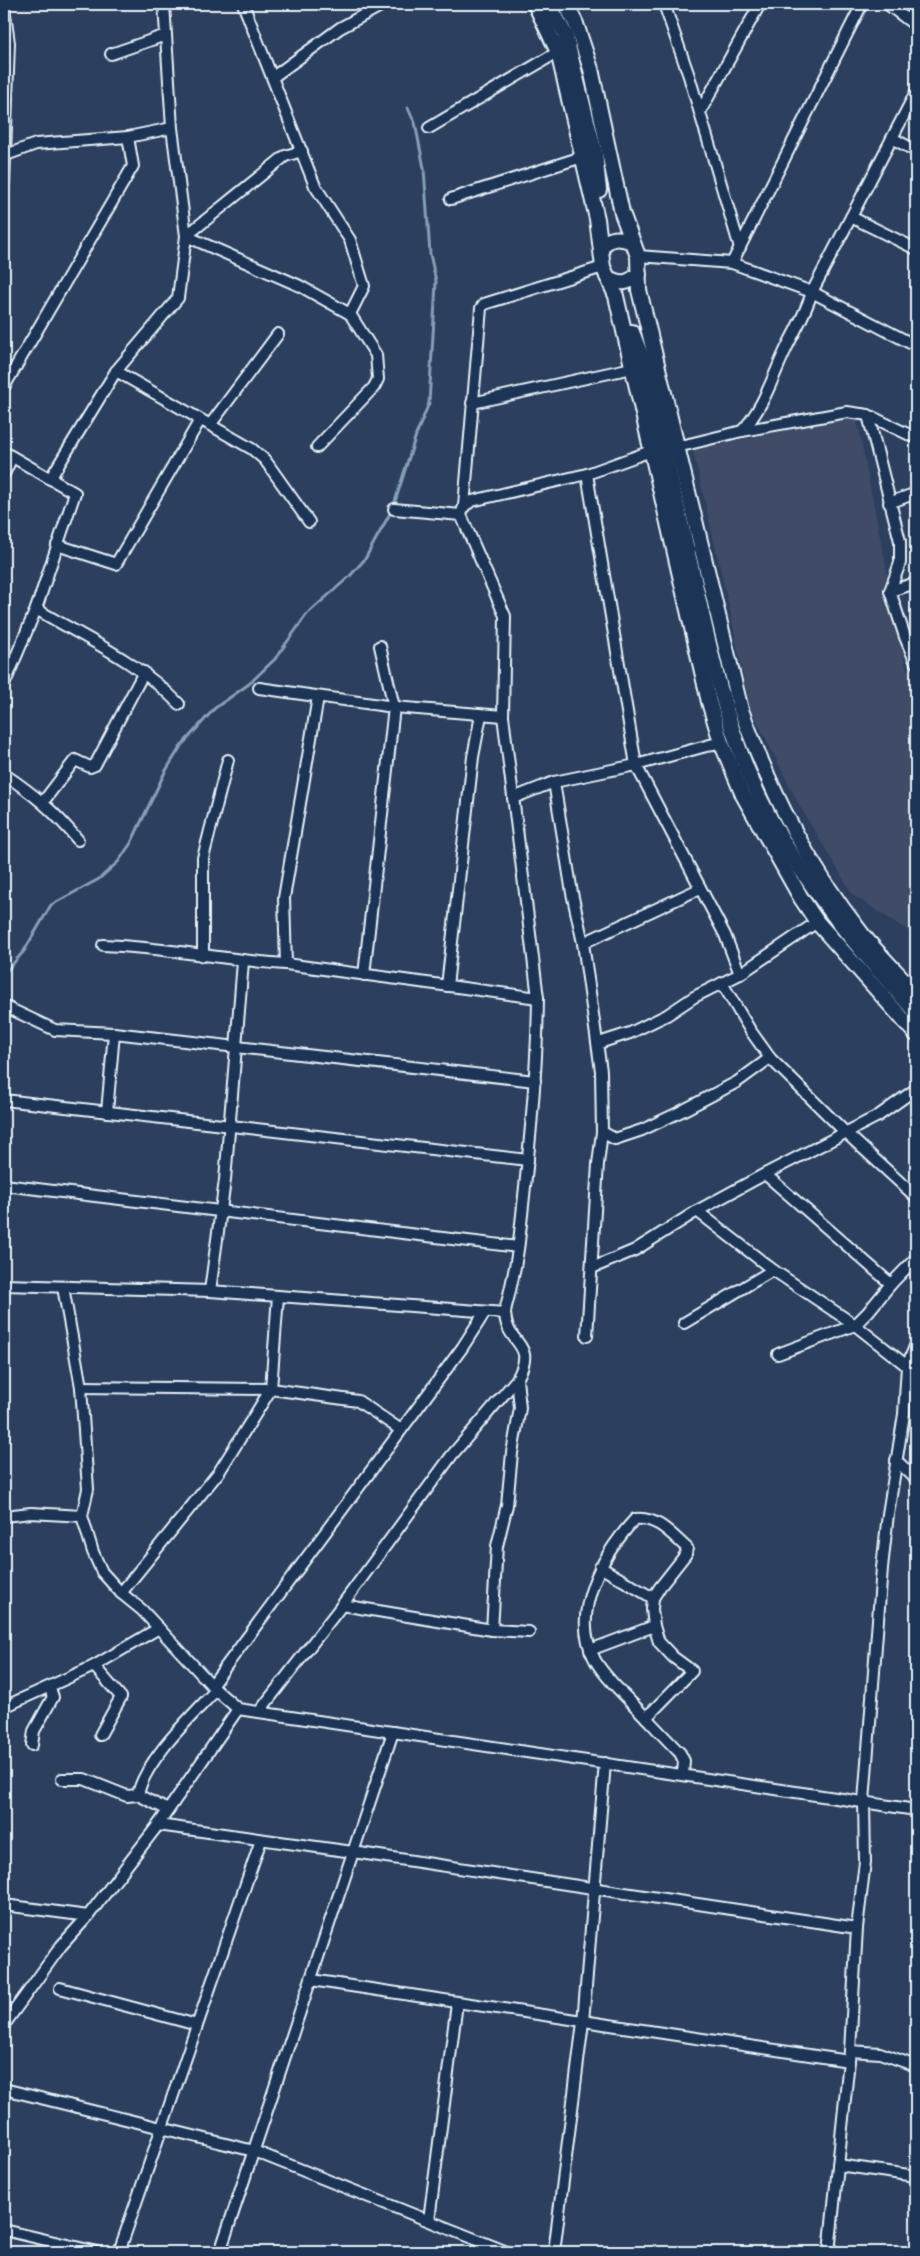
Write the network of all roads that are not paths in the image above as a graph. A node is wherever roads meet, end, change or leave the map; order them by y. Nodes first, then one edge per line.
1 (164, 4) edge
2 (243, 4) edge
3 (384, 4) edge
4 (535, 4) edge
5 (549, 4) edge
6 (566, 4) edge
7 (664, 4) edge
8 (760, 4) edge
9 (862, 4) edge
10 (887, 4) edge
11 (4, 8) edge
12 (5, 23) edge
13 (916, 26) edge
14 (166, 35) junction
15 (558, 52) junction
16 (111, 54) dead end
17 (273, 77) junction
18 (916, 92) edge
19 (700, 112) junction
20 (172, 128) junction
21 (429, 128) dead end
22 (128, 137) junction
23 (892, 138) junction
24 (302, 151) junction
25 (916, 151) edge
26 (6, 155) junction
27 (588, 155) junction
28 (4, 183) edge
29 (451, 199) dead end
30 (622, 213) junction
31 (852, 217) junction
32 (186, 236) junction
33 (632, 242) junction
34 (740, 248) junction
35 (601, 249) junction
36 (916, 249) edge
37 (638, 256) junction
38 (732, 263) junction
39 (605, 272) junction
40 (639, 274) junction
41 (639, 290) junction
42 (812, 292) junction
43 (350, 314) junction
44 (278, 334) dead end
45 (916, 346) edge
46 (638, 366) junction
47 (116, 372) junction
48 (4, 387) edge
49 (472, 403) junction
50 (868, 416) junction
51 (200, 420) junction
52 (210, 426) junction
53 (742, 431) junction
54 (916, 438) edge
55 (317, 447) dead end
56 (677, 447) junction
57 (651, 451) junction
58 (8, 454) edge
59 (4, 474) edge
60 (587, 474) junction
61 (50, 479) junction
62 (916, 493) edge
63 (889, 503) junction
64 (394, 509) dead end
65 (462, 511) junction
66 (309, 522) dead end
67 (58, 545) junction
68 (916, 583) edge
69 (890, 591) junction
70 (36, 609) junction
71 (380, 646) dead end
72 (916, 663) edge
73 (144, 672) junction
74 (4, 685) edge
75 (258, 688) dead end
76 (318, 697) junction
77 (179, 704) dead end
78 (394, 707) junction
79 (480, 715) junction
80 (503, 716) junction
81 (720, 742) junction
82 (228, 760) dead end
83 (636, 766) junction
84 (4, 774) edge
85 (554, 782) junction
86 (513, 798) junction
87 (43, 802) junction
88 (78, 840) dead end
89 (699, 889) junction
90 (817, 922) junction
91 (582, 943) junction
92 (103, 946) dead end
93 (204, 956) junction
94 (244, 962) junction
95 (286, 964) junction
96 (740, 974) junction
97 (364, 975) junction
98 (722, 983) junction
99 (447, 986) junction
100 (916, 993) edge
101 (538, 998) junction
102 (4, 1006) edge
103 (916, 1012) edge
104 (114, 1033) junction
105 (916, 1034) edge
106 (599, 1043) junction
107 (237, 1047) junction
108 (770, 1058) junction
109 (534, 1082) junction
110 (916, 1089) edge
111 (4, 1100) edge
112 (107, 1112) junction
113 (230, 1126) junction
114 (602, 1132) junction
115 (844, 1132) junction
116 (528, 1160) junction
117 (765, 1174) junction
118 (4, 1185) edge
119 (916, 1197) edge
120 (220, 1211) junction
121 (697, 1211) junction
122 (518, 1248) junction
123 (916, 1258) edge
124 (592, 1268) junction
125 (773, 1270) junction
126 (890, 1284) junction
127 (4, 1285) edge
128 (63, 1287) junction
129 (210, 1291) junction
130 (278, 1296) junction
131 (485, 1312) junction
132 (506, 1314) junction
133 (684, 1323) dead end
134 (855, 1325) junction
135 (587, 1336) dead end
136 (916, 1344) edge
137 (778, 1354) dead end
138 (908, 1366) junction
139 (916, 1373) edge
140 (517, 1379) junction
141 (81, 1387) junction
142 (271, 1389) junction
143 (400, 1430) junction
144 (896, 1460) junction
145 (916, 1479) edge
146 (4, 1516) edge
147 (82, 1516) junction
148 (600, 1567) junction
149 (121, 1593) junction
150 (653, 1598) junction
151 (342, 1605) junction
152 (654, 1626) junction
153 (159, 1628) junction
154 (492, 1630) junction
155 (529, 1632) dead end
156 (590, 1650) junction
157 (94, 1666) junction
158 (50, 1688) junction
159 (214, 1688) junction
160 (4, 1707) edge
161 (238, 1709) junction
162 (259, 1712) junction
163 (646, 1718) junction
164 (393, 1732) junction
165 (100, 1735) dead end
166 (32, 1745) dead end
167 (605, 1763) junction
168 (684, 1774) junction
169 (62, 1779) dead end
170 (138, 1795) junction
171 (864, 1801) junction
172 (168, 1810) junction
173 (916, 1810) edge
174 (158, 1825) junction
175 (261, 1840) junction
176 (353, 1852) junction
177 (594, 1889) junction
178 (4, 1905) edge
179 (88, 1916) junction
180 (857, 1928) junction
181 (311, 1980) junction
182 (60, 1988) dead end
183 (457, 2003) junction
184 (584, 2022) junction
185 (4, 2025) edge
186 (197, 2025) junction
187 (849, 2056) junction
188 (916, 2066) edge
189 (4, 2089) edge
190 (162, 2128) junction
191 (254, 2151) junction
192 (838, 2166) junction
193 (916, 2176) edge
194 (429, 2220) junction
195 (4, 2230) edge
196 (97, 2252) edge
197 (119, 2252) edge
198 (220, 2252) edge
199 (507, 2252) edge
200 (554, 2252) edge
201 (829, 2252) edge

1 - 14 street
2 - 17 street
3 - 17 street
4 - 15 main road
5 - 27 main road
6 - 30 main road
7 - 19 street
8 - 19 street
9 - 34 street
10 - 13 street
11 - 12 street
12 - 26 street
14 - 16 street
14 - 20 street
15 - 21 street
15 - 27 main road
17 - 24 street
18 - 23 street
19 - 34 street
20 - 22 street
20 - 32 street
22 - 26 street
22 - 48 street
23 - 25 street
23 - 31 street
24 - 32 street
24 - 43 street
26 - 28 street
27 - 29 street
27 - 30 main road
27 - 35 main road
30 - 33 main road
31 - 36 street
31 - 42 street
32 - 43 street
32 - 47 street
33 - 35 main road
33 - 37 main road
34 - 38 street
35 - 39 main road
37 - 38 street
37 - 40 main road
38 - 42 street
39 - 40 main road
39 - 46 main road
39 - 49 street
40 - 41 main road
41 - 46 main road
41 - 56 main road
42 - 45 street
42 - 53 street
43 - 55 street
44 - 52 street
46 - 49 street
46 - 57 main road
46 - 103 main road
47 - 51 street
47 - 61 street
49 - 65 street
50 - 53 street
50 - 54 street
50 - 63 street
51 - 52 street
51 - 67 street
52 - 66 street
53 - 56 street
56 - 100 main road
57 - 60 street
57 - 81 main road
58 - 59 street
58 - 61 street
60 - 65 street
60 - 83 street
61 - 67 street
62 - 63 street
63 - 69 street
64 - 65 street
65 - 80 street
67 - 70 street
68 - 69 street
69 - 72 street
70 - 73 street
70 - 74 street
71 - 78 street
73 - 77 street
73 - 87 street
75 - 76 street
76 - 78 street
76 - 95 street
78 - 79 street
78 - 97 street
79 - 80 street
79 - 99 street
80 - 86 street
81 - 83 street
81 - 90 main road
82 - 93 street
83 - 85 street
83 - 89 street
84 - 87 street
85 - 86 street
85 - 91 street
86 - 101 street
87 - 88 street
89 - 91 street
89 - 96 street
90 - 96 street
90 - 105 main road
91 - 106 street
92 - 93 street
93 - 94 street
94 - 95 street
94 - 107 street
95 - 97 street
96 - 98 street
97 - 99 street
98 - 106 street
98 - 108 street
99 - 101 street
101 - 109 street
102 - 104 street
104 - 107 street
104 - 112 street
106 - 114 street
107 - 109 street
107 - 113 street
108 - 114 street
108 - 115 street
109 - 116 street
110 - 115 street
111 - 112 street
112 - 113 street
113 - 116 street
113 - 120 street
114 - 124 street
115 - 117 street
115 - 119 street
116 - 122 street
117 - 121 street
117 - 126 street
118 - 120 street
120 - 122 street
120 - 129 street
121 - 124 street
121 - 125 street
122 - 132 street
123 - 126 street
124 - 135 street
125 - 133 street
125 - 134 street
126 - 134 street
127 - 128 street
128 - 129 street
128 - 141 street
129 - 130 street
130 - 131 street
130 - 142 street
131 - 132 street
131 - 143 street
132 - 140 street
134 - 137 street
134 - 138 street
136 - 138 street
138 - 139 street
138 - 144 street
140 - 151 street
140 - 154 street
141 - 142 street
141 - 147 street
142 - 143 street
142 - 149 street
143 - 159 street
144 - 145 street
144 - 171 street
146 - 147 street
147 - 149 street
148 - 150 street
148 - 150 street
148 - 156 street
149 - 153 street
150 - 152 street
151 - 154 street
151 - 162 street
152 - 156 street
152 - 163 street
153 - 157 street
153 - 159 street
154 - 155 street
156 - 163 street
157 - 158 street
157 - 165 street
158 - 160 street
158 - 166 street
159 - 161 street
159 - 170 street
161 - 162 street
161 - 172 street
162 - 164 street
163 - 168 street
164 - 167 street
164 - 176 street
167 - 168 street
167 - 177 street
168 - 171 street
169 - 170 street
170 - 172 street
171 - 173 street
171 - 180 street
172 - 174 street
174 - 175 street
174 - 179 street
175 - 176 street
175 - 186 street
176 - 177 street
176 - 181 street
177 - 180 street
177 - 184 street
178 - 179 street
179 - 185 street
180 - 187 street
181 - 183 street
181 - 191 street
182 - 186 street
183 - 184 street
183 - 194 street
184 - 187 street
184 - 200 street
186 - 190 street
187 - 188 street
187 - 192 street
189 - 190 street
190 - 191 street
190 - 197 street
191 - 194 street
191 - 198 street
192 - 193 street
192 - 201 street
194 - 199 street
195 - 196 street

